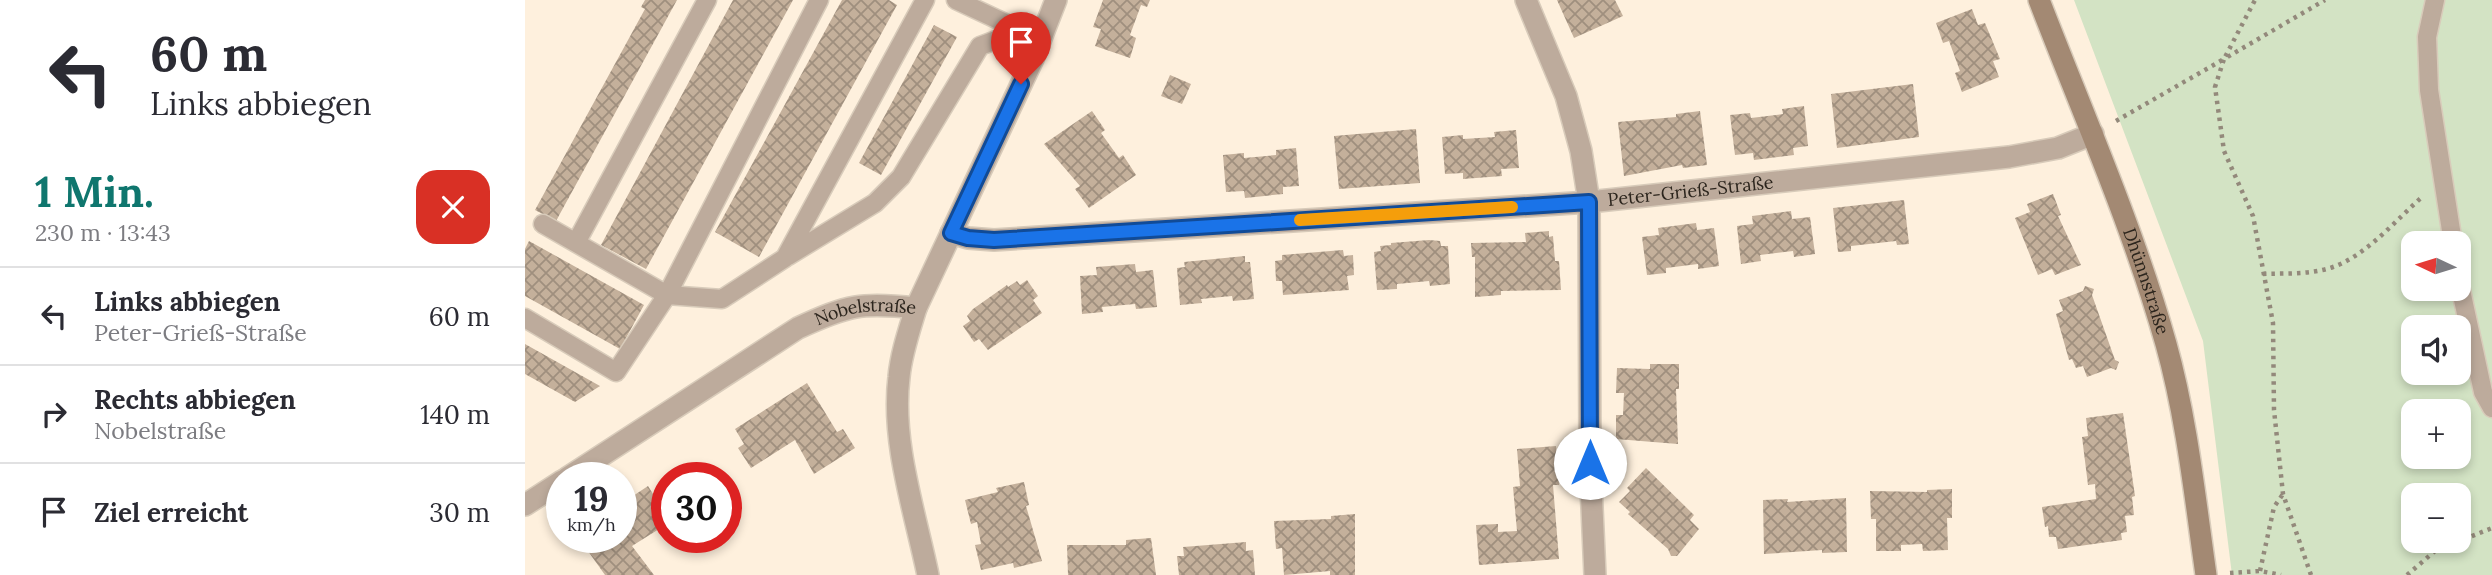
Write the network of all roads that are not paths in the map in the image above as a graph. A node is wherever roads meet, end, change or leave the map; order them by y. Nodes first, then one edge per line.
1 (707, 0) edge
2 (819, 0) edge
3 (925, 0) edge
4 (956, 0) edge
5 (1056, 0) edge
6 (1526, 0) edge
7 (2039, 0) edge
8 (2435, 0) edge
9 (1041, 40) junction
10 (2093, 134) junction
11 (1589, 202) junction
12 (543, 224) dead end
13 (2451, 231) edge
14 (951, 233) junction
15 (576, 242) junction
16 (785, 258) junction
17 (667, 295) junction
18 (2463, 301) edge
19 (916, 309) junction
20 (525, 318) edge
21 (2492, 408) edge
22 (592, 462) edge
23 (546, 491) edge
24 (525, 505) edge
25 (928, 575) edge
26 (1595, 575) edge
27 (2206, 575) edge

1 - 15 lane
2 - 17 lane
3 - 16 lane
4 - 9 lane
5 - 9 street, Nobelstraße
6 - 11 street
7 - 10 main road, Dhünnstraße
8 - 13 lane
9 - 14 street, Nobelstraße
9 - 16 lane
10 - 11 street, Peter-Grieß-Straße
10 - 27 main road, Dhünnstraße
11 - 14 street, Peter-Grieß-Straße
11 - 26 street
12 - 15 lane
14 - 19 street, Nobelstraße
15 - 17 lane
16 - 17 lane
17 - 20 lane
18 - 21 lane
19 - 22 street, Nobelstraße
19 - 25 street
23 - 24 street

